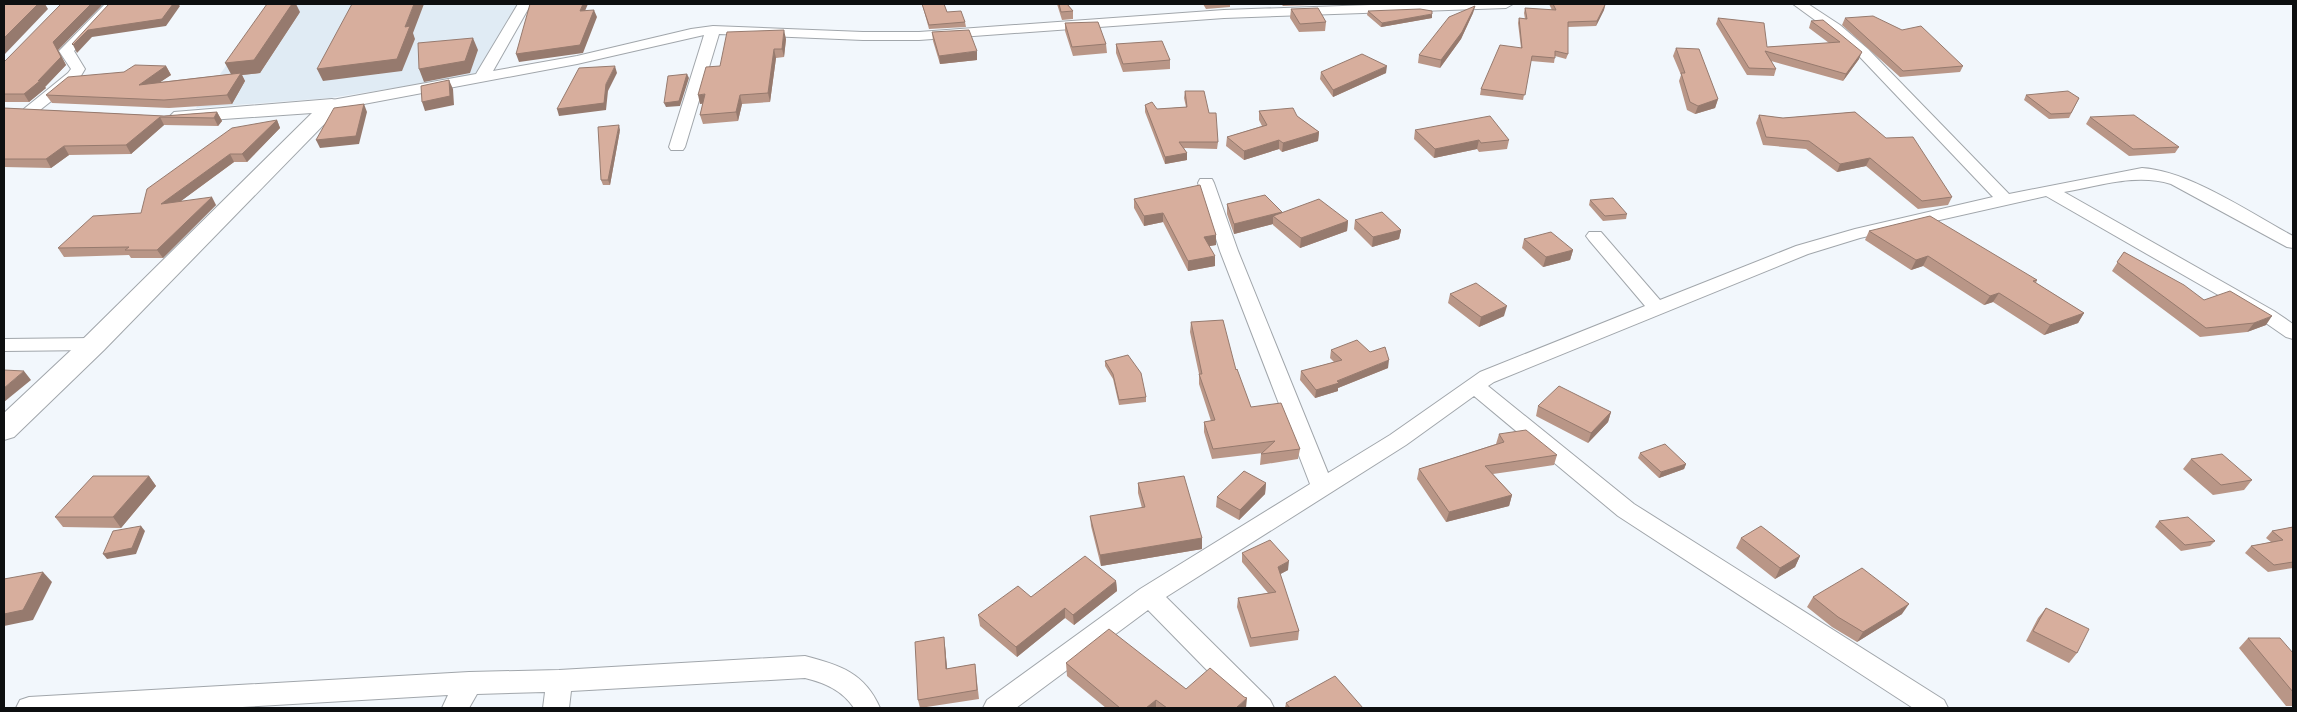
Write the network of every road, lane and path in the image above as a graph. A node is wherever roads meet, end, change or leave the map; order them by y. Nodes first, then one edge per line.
1 (112, 4) edge
2 (524, 4) edge
3 (1506, 4) edge
4 (1799, 4) edge
5 (713, 30) junction
6 (482, 77) junction
7 (332, 105) junction
8 (21, 110) joint
9 (58, 112) edge
10 (160, 116) edge
11 (677, 147) dead end
12 (1206, 183) dead end
13 (2048, 190) junction
14 (2005, 200) junction
15 (1595, 236) dead end
16 (2293, 243) edge
17 (1657, 308) junction
18 (2293, 333) edge
19 (94, 344) junction
20 (4, 345) edge
21 (1474, 385) junction
22 (4, 430) edge
23 (1322, 488) junction
24 (1149, 596) junction
25 (559, 681) junction
26 (469, 683) junction
27 (188, 703) edge
28 (29, 708) edge
29 (455, 708) edge
30 (556, 708) edge
31 (867, 708) edge
32 (996, 708) edge
33 (1261, 708) edge
34 (1935, 708) edge

1 - 8 street
2 - 6 street
3 - 5 street
4 - 14 street
5 - 6 street
5 - 11 street
6 - 7 street
7 - 10 street
7 - 19 street
8 - 9 street
12 - 23 street
13 - 14 street
13 - 16 street
13 - 18 street
14 - 17 street
15 - 17 street
17 - 21 street
19 - 20 street
19 - 22 street
21 - 23 street
21 - 34 street
23 - 24 street
24 - 32 street
24 - 33 street
25 - 26 street
25 - 30 street
25 - 31 street
26 - 27 street
26 - 29 street
27 - 28 street

